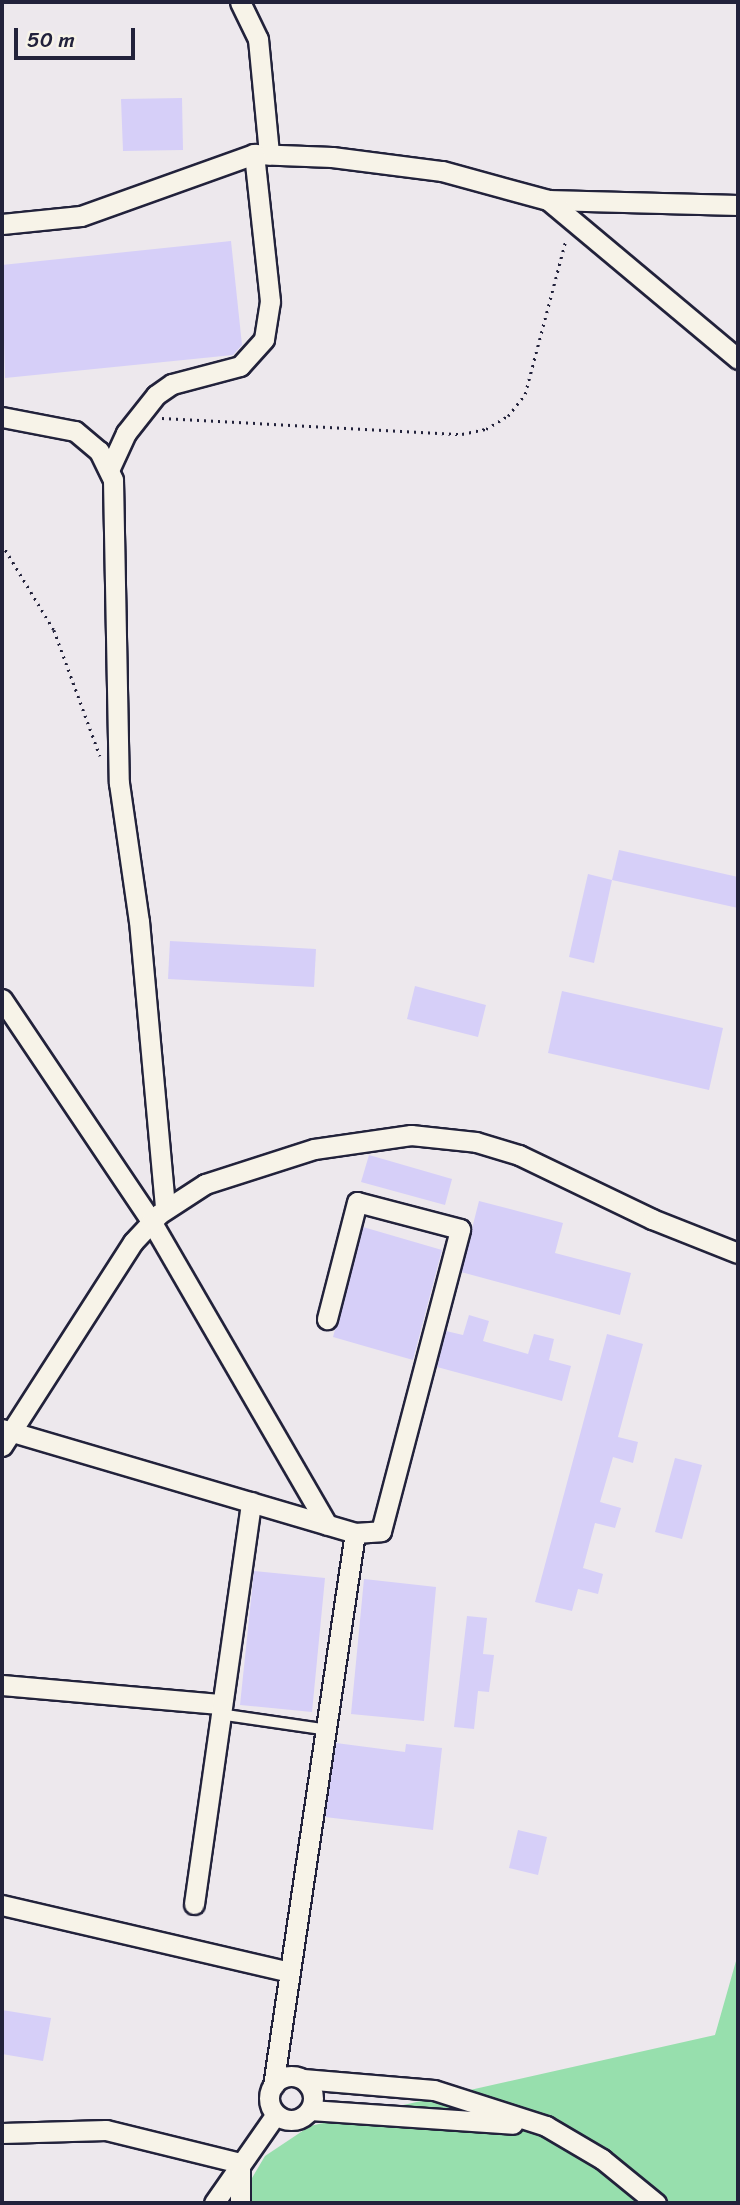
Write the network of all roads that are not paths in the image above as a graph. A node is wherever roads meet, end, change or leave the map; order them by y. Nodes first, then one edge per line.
1 (240, 2) edge
2 (262, 154) junction
3 (548, 200) junction
4 (738, 205) edge
5 (2, 224) edge
6 (738, 359) edge
7 (2, 417) edge
8 (110, 470) junction
9 (2, 999) edge
10 (158, 1215) junction
11 (738, 1253) edge
12 (327, 1319) dead end
13 (4, 1435) edge
14 (251, 1502) junction
15 (327, 1525) junction
16 (355, 1533) junction
17 (2, 1685) edge
18 (218, 1709) junction
19 (322, 1729) junction
20 (194, 1904) dead end
21 (2, 1905) edge
22 (289, 1972) junction
23 (303, 2079) junction
24 (272, 2086) junction
25 (310, 2110) junction
26 (276, 2114) junction
27 (546, 2126) junction
28 (2, 2133) edge
29 (240, 2163) junction
30 (628, 2178) junction
31 (214, 2203) edge
32 (240, 2203) edge
33 (641, 2203) edge
34 (656, 2203) edge

1 - 2 street
2 - 3 street
2 - 5 street
2 - 8 street
3 - 4 street
3 - 6 street
7 - 8 street
8 - 10 street
9 - 10 street
10 - 11 street
10 - 13 street
10 - 15 street
12 - 16 street
13 - 14 street
14 - 15 street
14 - 18 street
15 - 16 street
16 - 19 street
17 - 18 street
18 - 19 lane
18 - 20 street
19 - 22 street
21 - 22 street
22 - 24 street
23 - 24 street
23 - 25 street
23 - 27 street
24 - 26 street
25 - 26 street
25 - 27 street
26 - 29 street
27 - 30 street
28 - 29 street
29 - 31 street
29 - 32 street
30 - 33 street
30 - 34 street

